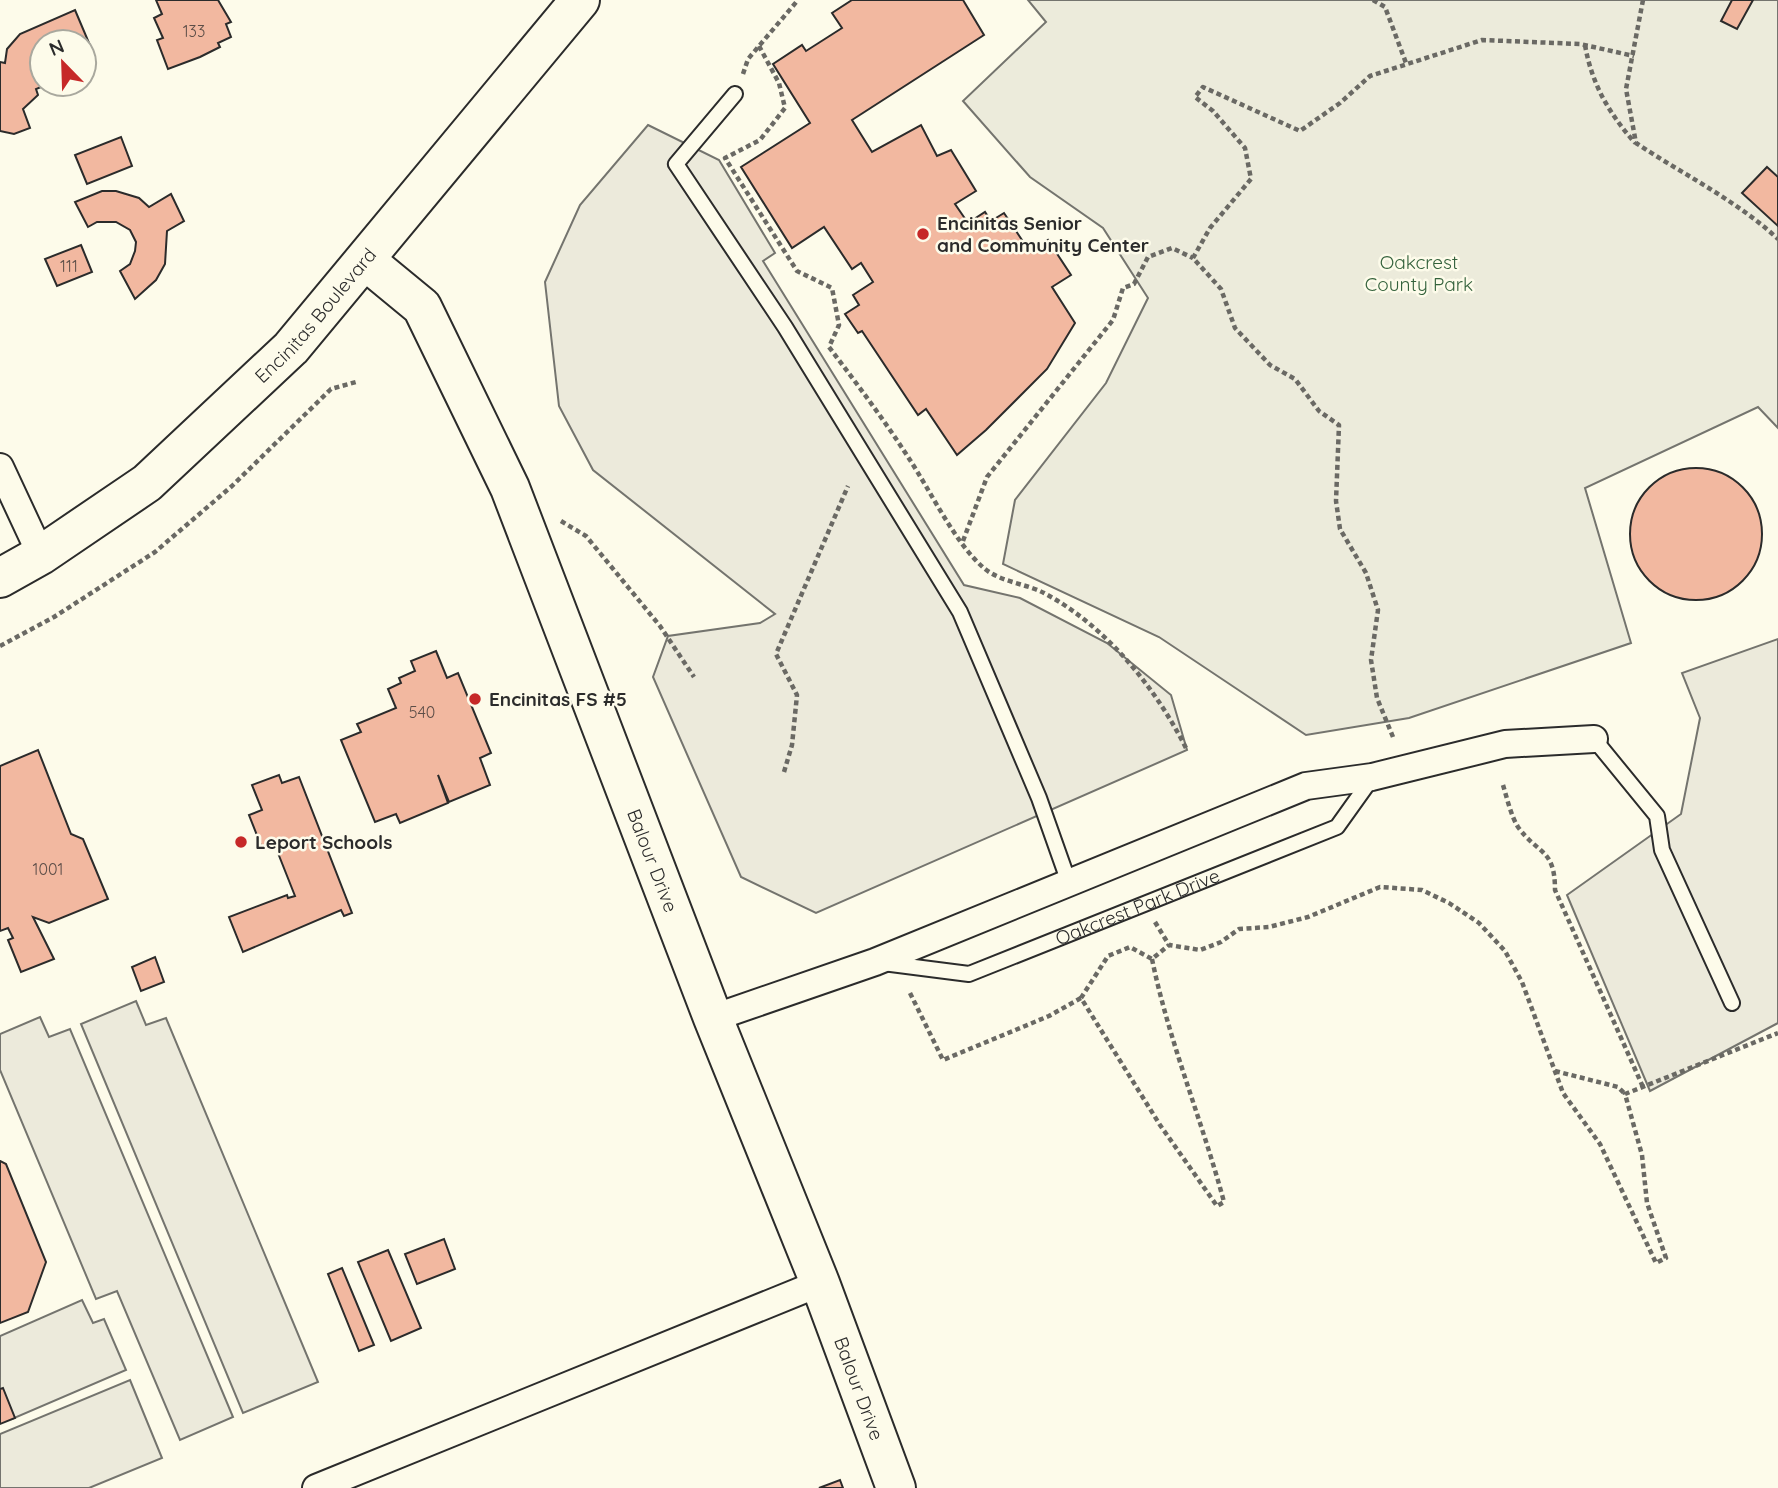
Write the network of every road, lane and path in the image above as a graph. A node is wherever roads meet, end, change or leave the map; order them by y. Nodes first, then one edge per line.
1 (580, 0) edge
2 (799, 0) edge
3 (1373, 0) edge
4 (1643, 0) edge
5 (759, 46) junction
6 (1585, 46) junction
7 (1634, 55) junction
8 (1406, 63) junction
9 (736, 94) joint
10 (1636, 144) junction
11 (1778, 239) edge
12 (1193, 258) junction
13 (365, 260) junction
14 (356, 382) dead end
15 (0, 467) edge
16 (848, 485) dead end
17 (554, 517) dead end
18 (963, 542) junction
19 (41, 555) junction
20 (0, 578) edge
21 (0, 646) edge
22 (694, 677) dead end
23 (1393, 737) dead end
24 (1594, 739) joint
25 (1186, 748) dead end
26 (784, 772) dead end
27 (1373, 777) junction
28 (1503, 785) dead end
29 (1068, 880) junction
30 (1153, 919) dead end
31 (1169, 945) junction
32 (1152, 959) junction
33 (875, 962) junction
34 (910, 993) dead end
35 (1082, 998) junction
36 (1732, 1003) dead end
37 (713, 1018) junction
38 (1778, 1033) edge
39 (1555, 1070) junction
40 (1643, 1087) junction
41 (1625, 1094) junction
42 (820, 1283) junction
43 (316, 1488) edge
44 (896, 1488) edge

1 - 13 street, Encinitas Boulevard
2 - 5 path
3 - 8 path
4 - 7 path
5 - 9 path
5 - 18 path
6 - 7 path
6 - 8 path
6 - 10 path
7 - 10 path
8 - 12 path
9 - 29 lane
10 - 11 path
12 - 18 path
12 - 23 path
13 - 19 street, Encinitas Boulevard
13 - 37 street, Balour Drive
14 - 21 path
15 - 19 street
16 - 26 path
17 - 22 path
18 - 25 path
19 - 20 street, Encinitas Boulevard
24 - 27 street, Oakcrest Park Drive
24 - 36 lane
27 - 29 street, Oakcrest Park Drive
27 - 33 lane, Oakcrest Park Drive
28 - 40 path
29 - 33 street, Oakcrest Park Drive
30 - 31 path
31 - 32 path
31 - 39 path
32 - 35 path
32 - 35 path
33 - 37 street, Oakcrest Park Drive
34 - 35 path
37 - 42 street, Balour Drive
38 - 40 path
39 - 41 path
39 - 41 path
40 - 41 path
42 - 43 street
42 - 44 street, Balour Drive

